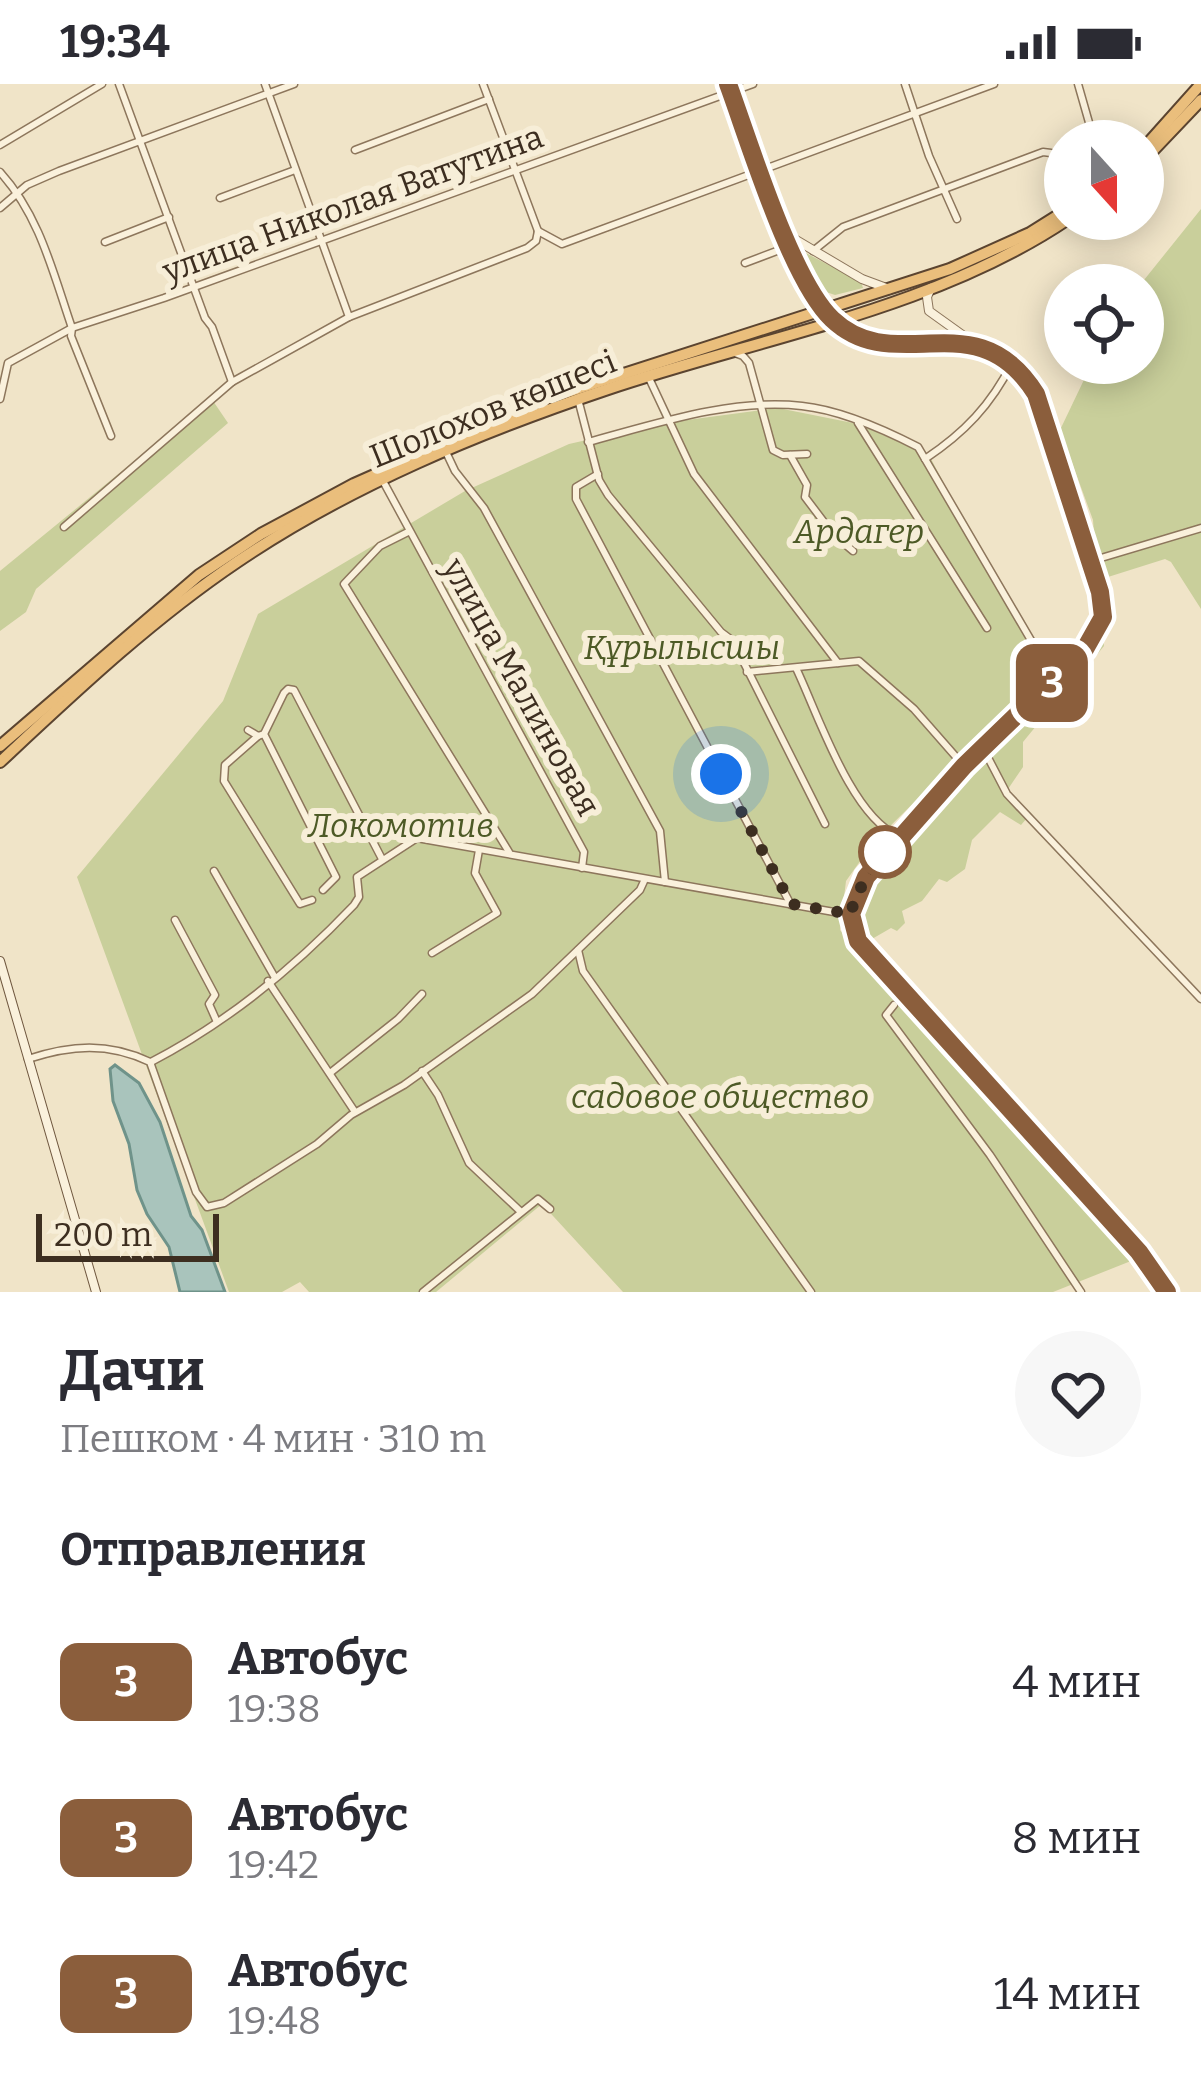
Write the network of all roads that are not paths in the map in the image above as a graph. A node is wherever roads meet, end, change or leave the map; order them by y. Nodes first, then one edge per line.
1 (102, 84) edge
2 (119, 84) edge
3 (265, 84) edge
4 (294, 84) edge
5 (483, 84) edge
6 (752, 84) edge
7 (905, 84) edge
8 (994, 84) edge
9 (1078, 84) edge
10 (1201, 84) edge
11 (730, 88) edge
12 (268, 94) junction
13 (489, 99) junction
14 (1201, 100) edge
15 (915, 111) junction
16 (1088, 120) edge
17 (1164, 125) edge
18 (1164, 139) edge
19 (140, 140) junction
20 (0, 145) edge
21 (355, 150) dead end
22 (1044, 152) edge
23 (760, 169) junction
24 (296, 170) junction
25 (516, 171) junction
26 (0, 172) edge
27 (18, 192) junction
28 (944, 192) junction
29 (220, 198) dead end
30 (0, 208) edge
31 (169, 217) junction
32 (957, 219) dead end
33 (1044, 222) edge
34 (538, 231) junction
35 (785, 233) junction
36 (1044, 234) edge
37 (105, 242) dead end
38 (322, 242) junction
39 (790, 246) junction
40 (814, 251) junction
41 (745, 263) dead end
42 (193, 287) junction
43 (932, 287) junction
44 (890, 289) junction
45 (824, 307) junction
46 (349, 317) junction
47 (832, 319) junction
48 (72, 328) junction
49 (977, 345) junction
50 (730, 351) junction
51 (1012, 363) junction
52 (648, 376) junction
53 (232, 382) junction
54 (0, 399) edge
55 (578, 399) junction
56 (761, 407) junction
57 (670, 420) junction
58 (857, 422) junction
59 (111, 436) dead end
60 (588, 442) junction
61 (446, 452) junction
62 (807, 454) dead end
63 (790, 455) junction
64 (926, 459) junction
65 (598, 474) junction
66 (383, 481) junction
67 (64, 527) dead end
68 (1201, 528) edge
69 (408, 532) junction
70 (853, 551) dead end
71 (1091, 560) junction
72 (988, 628) dead end
73 (838, 662) junction
74 (796, 667) junction
75 (747, 672) junction
76 (1060, 676) junction
77 (248, 730) dead end
78 (261, 735) junction
79 (0, 744) edge
80 (982, 748) junction
81 (0, 762) edge
82 (964, 766) junction
83 (825, 824) dead end
84 (898, 836) junction
85 (479, 849) junction
86 (511, 855) junction
87 (382, 859) junction
88 (581, 868) junction
89 (214, 871) dead end
90 (645, 879) junction
91 (665, 883) junction
92 (322, 890) dead end
93 (312, 899) dead end
94 (791, 904) junction
95 (851, 914) junction
96 (175, 920) dead end
97 (580, 945) junction
98 (432, 953) dead end
99 (0, 961) edge
100 (271, 978) junction
101 (422, 994) dead end
102 (1201, 999) edge
103 (894, 1005) dead end
104 (217, 1022) junction
105 (28, 1059) junction
106 (149, 1062) junction
107 (422, 1071) junction
108 (330, 1073) junction
109 (355, 1112) junction
110 (550, 1209) dead end
111 (520, 1211) junction
112 (96, 1292) edge
113 (423, 1292) edge
114 (811, 1292) edge
115 (1081, 1292) edge
116 (1167, 1292) edge

1 - 20 street
2 - 19 street
3 - 12 street
4 - 12 street
5 - 13 street
6 - 11 street, улица Николая Ватутина
7 - 15 street
8 - 15 street
9 - 16 street
10 - 17 highway
11 - 23 street
11 - 25 street, улица Николая Ватутина
12 - 19 street
12 - 24 street
13 - 21 street
13 - 25 street
14 - 18 highway
15 - 23 street
15 - 28 street
19 - 27 street
19 - 31 street
22 - 28 street
23 - 34 street
23 - 35 street
24 - 29 street
24 - 38 street
25 - 34 street
25 - 38 street, улица Николая Ватутина
26 - 27 street
27 - 30 street
27 - 48 street
28 - 32 street
28 - 40 street
31 - 37 street
31 - 42 street
33 - 44 highway
34 - 46 street
35 - 39 street
35 - 40 street
36 - 43 highway, Шолохов көшесі
38 - 42 street, улица Николая Ватутина
38 - 46 street
39 - 41 street
39 - 45 street
40 - 44 street
42 - 48 street, улица Николая Ватутина
42 - 53 street
43 - 47 highway, Шолохов көшесі
43 - 49 street
44 - 45 highway, Шолохов көшесі
45 - 47 highway
45 - 79 highway, Шолохов көшесі
46 - 53 street
47 - 49 street
47 - 50 highway, Шолохов көшесі
48 - 54 street, улица Николая Ватутина
48 - 59 street
49 - 51 street
50 - 52 highway, Шолохов көшесі
50 - 56 street
51 - 64 street
51 - 71 street
52 - 55 highway, Шолохов көшесі
52 - 57 street
53 - 67 street
55 - 60 street
55 - 61 highway, Шолохов көшесі
56 - 57 street
56 - 58 street
56 - 63 street
57 - 60 street
57 - 73 street
58 - 64 street
58 - 72 street
60 - 65 street
61 - 66 highway, Шолохов көшесі
61 - 91 street
62 - 63 street
63 - 70 street
64 - 76 street
65 - 75 street
65 - 94 street
66 - 69 street, улица Малиновая
66 - 81 highway, Шолохов көшесі
68 - 71 street
69 - 86 street
69 - 88 street, улица Малиновая
71 - 76 street
73 - 74 street
73 - 82 street
74 - 75 street
74 - 84 street
75 - 83 street
76 - 80 street
77 - 78 street
78 - 87 street
78 - 92 street
78 - 93 street
80 - 82 street
80 - 102 street
82 - 84 street
84 - 95 street
85 - 86 street
85 - 87 street
85 - 98 street
86 - 88 street
87 - 100 street
88 - 90 street
89 - 100 street
90 - 91 street
90 - 97 street
91 - 94 street
94 - 95 street
95 - 116 street
96 - 104 street
97 - 107 street
97 - 114 street
99 - 105 street
100 - 104 street
100 - 108 street
101 - 108 street
103 - 115 street
104 - 106 street
105 - 106 street
105 - 112 street
106 - 109 street
107 - 109 street
107 - 111 street
108 - 109 street
110 - 111 street
111 - 113 street

